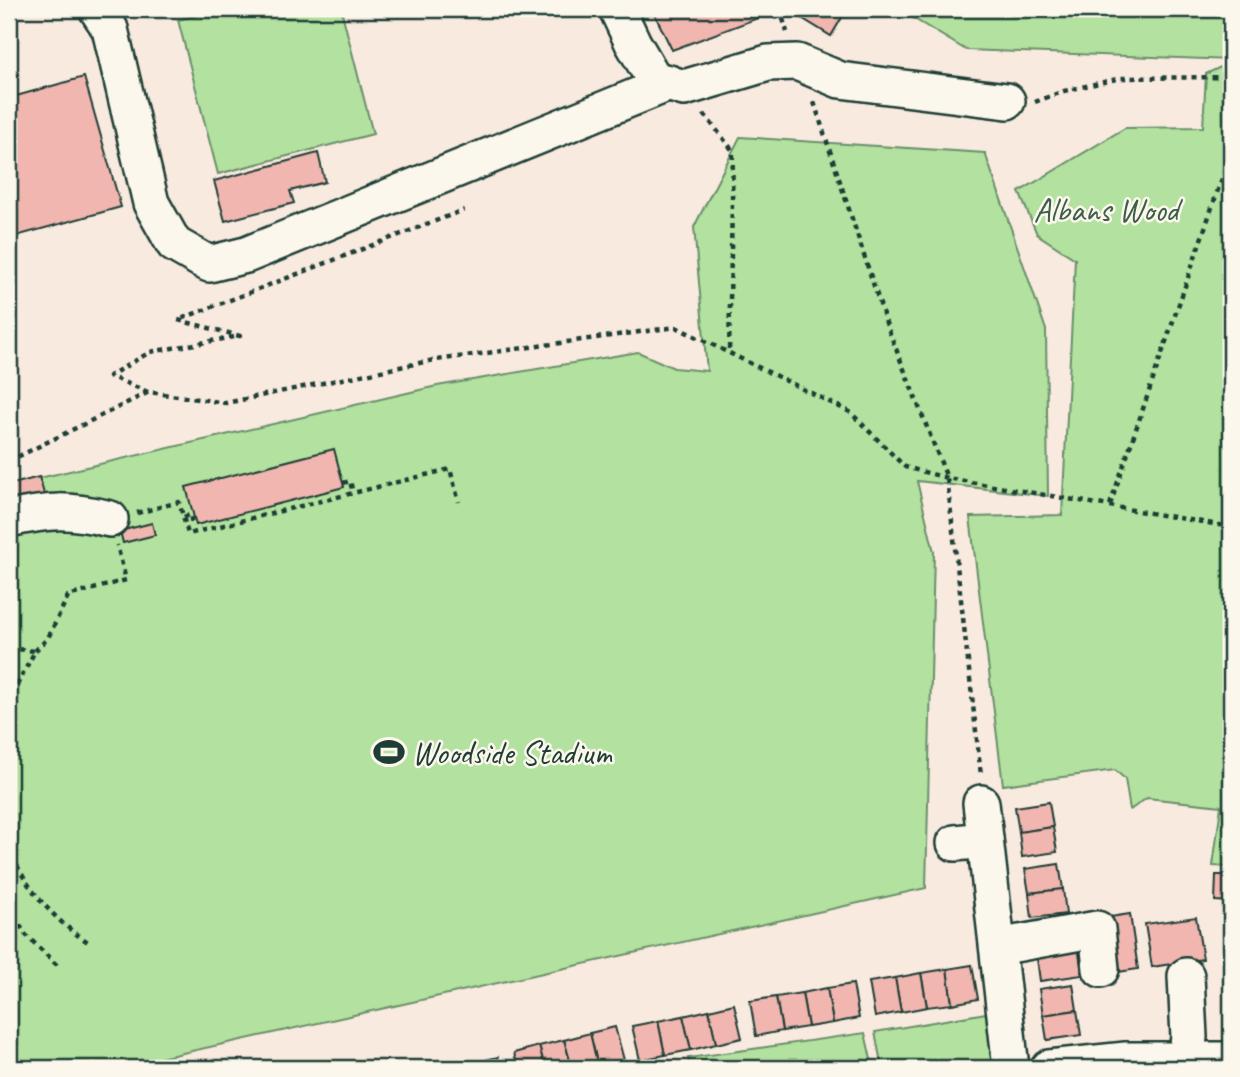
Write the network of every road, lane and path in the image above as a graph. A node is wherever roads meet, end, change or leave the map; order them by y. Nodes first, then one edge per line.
1 (97, 9) edge
2 (617, 9) edge
3 (797, 62) junction
4 (1231, 77) edge
5 (676, 86) junction
6 (1007, 101) joint
7 (1231, 152) edge
8 (464, 210) dead end
9 (729, 353) junction
10 (149, 392) junction
11 (9, 461) edge
12 (947, 478) junction
13 (343, 483) dead end
14 (353, 493) junction
15 (459, 502) dead end
16 (1110, 505) junction
17 (43, 512) junction
18 (184, 517) junction
19 (9, 519) edge
20 (110, 519) junction
21 (195, 523) dead end
22 (1231, 527) edge
23 (9, 533) edge
24 (9, 648) edge
25 (35, 651) junction
26 (9, 699) edge
27 (981, 803) joint
28 (9, 847) edge
29 (15, 863) junction
30 (9, 871) edge
31 (9, 908) edge
32 (88, 942) dead end
33 (998, 947) junction
34 (60, 967) dead end
35 (1101, 969) dead end
36 (1186, 976) dead end
37 (1186, 1058) junction
38 (1231, 1060) edge
39 (1011, 1068) edge
40 (1049, 1068) edge

1 - 5 street
2 - 5 street
3 - 5 street
3 - 6 street
3 - 12 path
4 - 6 path
5 - 9 path
7 - 16 path
8 - 10 path
9 - 10 path
9 - 12 path
10 - 11 path
12 - 16 path
12 - 27 path
13 - 14 path
14 - 15 path
14 - 18 path
16 - 22 path
17 - 19 street
17 - 20 street
17 - 23 street
18 - 20 path
18 - 21 path
20 - 25 path
24 - 25 path
25 - 26 path
27 - 33 street
28 - 29 path
29 - 30 path
29 - 32 path
31 - 34 path
33 - 35 street
33 - 39 street
36 - 37 street
37 - 38 street
37 - 40 street

